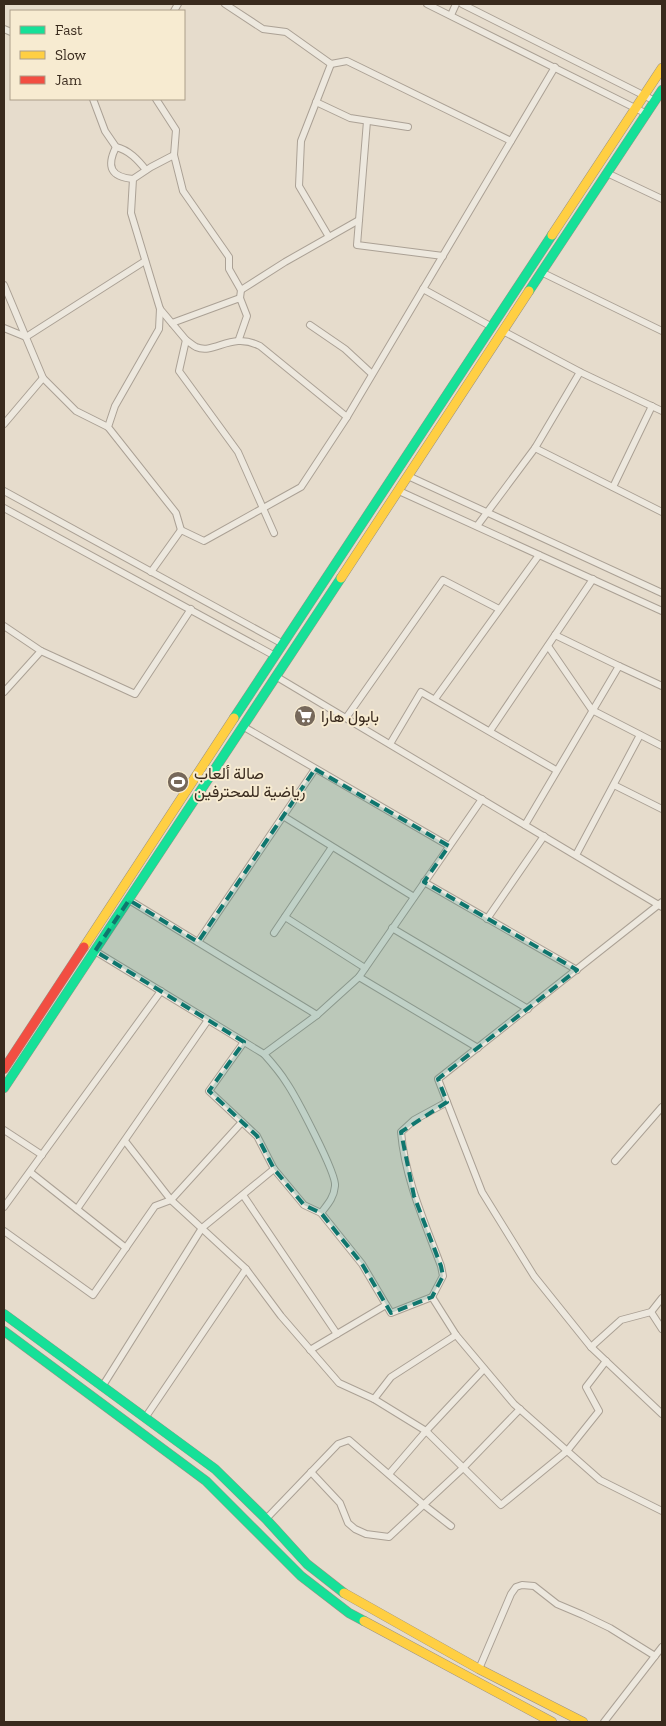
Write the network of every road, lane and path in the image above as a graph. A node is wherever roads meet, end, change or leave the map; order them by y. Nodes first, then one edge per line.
1 (225, 4) edge
2 (427, 4) edge
3 (456, 4) edge
4 (462, 4) edge
5 (451, 15) junction
6 (331, 64) junction
7 (555, 67) junction
8 (662, 68) edge
9 (662, 90) edge
10 (644, 96) junction
11 (93, 100) edge
12 (157, 100) edge
13 (655, 101) junction
14 (316, 102) junction
15 (636, 109) junction
16 (647, 114) junction
17 (367, 121) junction
18 (408, 127) dead end
19 (511, 142) junction
20 (116, 147) junction
21 (174, 155) junction
22 (146, 170) junction
23 (607, 173) junction
24 (133, 179) junction
25 (662, 199) edge
26 (359, 220) junction
27 (329, 237) junction
28 (443, 256) junction
29 (145, 261) junction
30 (541, 272) junction
31 (4, 285) edge
32 (423, 289) junction
33 (241, 290) junction
34 (240, 298) junction
35 (160, 309) junction
36 (172, 323) junction
37 (310, 325) dead end
38 (492, 327) junction
39 (4, 328) edge
40 (662, 331) edge
41 (503, 332) junction
42 (26, 337) junction
43 (239, 339) junction
44 (186, 340) junction
45 (580, 372) junction
46 (372, 374) junction
47 (43, 378) junction
48 (652, 406) junction
49 (662, 411) edge
50 (347, 416) junction
51 (4, 424) edge
52 (108, 427) junction
53 (535, 448) junction
54 (408, 476) junction
55 (613, 487) junction
56 (399, 490) junction
57 (4, 491) edge
58 (4, 508) edge
59 (263, 508) junction
60 (486, 512) junction
61 (662, 512) edge
62 (477, 526) junction
63 (181, 530) junction
64 (274, 533) dead end
65 (539, 555) junction
66 (151, 572) junction
67 (593, 580) junction
68 (662, 593) edge
69 (190, 609) junction
70 (499, 609) junction
71 (662, 612) edge
72 (4, 626) edge
73 (555, 635) junction
74 (283, 644) junction
75 (548, 646) junction
76 (41, 652) junction
77 (275, 656) junction
78 (619, 666) junction
79 (278, 677) junction
80 (662, 686) edge
81 (4, 693) edge
82 (435, 700) junction
83 (592, 710) junction
84 (346, 718) junction
85 (244, 727) junction
86 (490, 731) junction
87 (640, 735) junction
88 (390, 744) junction
89 (662, 746) edge
90 (315, 769) junction
91 (556, 770) junction
92 (614, 785) junction
93 (482, 799) junction
94 (662, 809) edge
95 (283, 816) junction
96 (525, 824) junction
97 (544, 836) junction
98 (449, 846) junction
99 (332, 847) junction
100 (576, 855) junction
101 (424, 882) junction
102 (414, 897) junction
103 (129, 900) junction
104 (661, 904) edge
105 (285, 917) junction
106 (488, 919) junction
107 (392, 928) junction
108 (274, 933) dead end
109 (198, 942) junction
110 (95, 951) junction
111 (365, 968) junction
112 (576, 970) junction
113 (360, 976) junction
114 (161, 991) junction
115 (528, 1009) junction
116 (317, 1015) junction
117 (208, 1020) junction
118 (244, 1042) junction
119 (478, 1048) junction
120 (264, 1054) junction
121 (4, 1069) edge
122 (4, 1088) edge
123 (447, 1102) junction
124 (662, 1107) edge
125 (242, 1122) junction
126 (4, 1130) edge
127 (125, 1141) junction
128 (42, 1155) junction
129 (615, 1161) dead end
130 (274, 1170) junction
131 (30, 1172) junction
132 (244, 1195) junction
133 (171, 1200) junction
134 (4, 1207) edge
135 (77, 1210) junction
136 (321, 1213) junction
137 (202, 1228) junction
138 (4, 1231) edge
139 (126, 1248) junction
140 (246, 1269) junction
141 (432, 1296) junction
142 (662, 1298) edge
143 (386, 1305) junction
144 (651, 1312) junction
145 (4, 1314) edge
146 (662, 1329) edge
147 (4, 1331) edge
148 (337, 1334) junction
149 (456, 1335) junction
150 (591, 1347) junction
151 (310, 1350) junction
152 (606, 1361) junction
153 (484, 1369) junction
154 (102, 1387) junction
155 (374, 1399) junction
156 (520, 1409) junction
157 (662, 1414) edge
158 (145, 1418) junction
159 (426, 1430) junction
160 (567, 1451) junction
161 (463, 1468) junction
162 (311, 1472) junction
163 (389, 1474) junction
164 (424, 1505) junction
165 (662, 1511) edge
166 (266, 1519) junction
167 (451, 1526) dead end
168 (662, 1647) edge
169 (655, 1656) junction
170 (479, 1669) junction
171 (552, 1722) edge
172 (583, 1722) edge
173 (604, 1722) edge

1 - 6 street
2 - 5 street
3 - 5 street
4 - 10 street
5 - 7 street
6 - 14 street
6 - 19 street
7 - 15 street
7 - 19 street
8 - 10 main road
9 - 13 main road
10 - 13 street
10 - 15 main road
11 - 20 street
12 - 21 street
13 - 16 main road
14 - 17 street
14 - 27 street
15 - 16 street
15 - 38 main road
16 - 23 main road
17 - 18 street
17 - 26 street
19 - 28 street
20 - 22 street
20 - 24 street
21 - 22 street
21 - 33 street
22 - 24 street
23 - 25 street
23 - 30 main road
24 - 29 street
26 - 27 street
26 - 28 street
27 - 33 street
28 - 32 street
29 - 35 street
29 - 42 street
30 - 40 street
30 - 41 main road
31 - 42 street
32 - 38 street
32 - 46 street
33 - 34 street
34 - 36 street
34 - 43 street
35 - 36 street
35 - 52 street
36 - 44 street
37 - 46 street
38 - 74 main road
39 - 42 street
41 - 45 street
41 - 54 main road
42 - 47 street
43 - 44 street
43 - 50 street
44 - 59 street
45 - 48 street
45 - 53 street
46 - 50 street
47 - 51 street
47 - 52 street
48 - 49 street
48 - 55 street
50 - 59 street
52 - 63 street
53 - 55 street
53 - 60 street
54 - 56 main road
54 - 60 street
55 - 61 street
56 - 62 street
56 - 79 main road
57 - 66 street
58 - 69 street
59 - 63 street
59 - 64 street
60 - 62 street
60 - 68 street
62 - 65 street
63 - 66 street
65 - 67 street
65 - 70 street
66 - 74 street
67 - 71 street
67 - 73 street
69 - 76 street
69 - 77 street
70 - 82 street
70 - 84 street
72 - 76 street
73 - 75 street
73 - 78 street
74 - 77 main road
75 - 83 street
75 - 86 street
76 - 81 street
77 - 121 main road
78 - 80 street
78 - 83 street
79 - 84 street
79 - 85 main road
82 - 86 street
82 - 88 street
83 - 87 street
83 - 91 street
84 - 88 street
85 - 90 street
85 - 103 main road
86 - 91 street
87 - 89 street
87 - 92 street
88 - 93 street
90 - 95 street
90 - 98 street
91 - 96 street
92 - 94 street
92 - 100 street
93 - 96 street
93 - 98 street
95 - 99 street
95 - 109 street
96 - 97 street
97 - 100 street
97 - 106 street
98 - 101 street
99 - 102 street
99 - 105 street
100 - 104 street
101 - 102 street
101 - 106 street
102 - 107 street
103 - 109 street
103 - 110 main road
104 - 112 street
105 - 108 street
105 - 111 street
106 - 112 street
107 - 111 street
107 - 115 street
109 - 116 street
110 - 114 street
110 - 122 main road
111 - 113 street
112 - 115 street
113 - 116 street
113 - 119 street
114 - 117 street
114 - 128 street
115 - 119 street
116 - 120 street
117 - 118 street
117 - 127 street
118 - 120 street
118 - 125 street
119 - 123 street
120 - 136 street
123 - 141 street
123 - 150 street
124 - 129 street
125 - 130 street
125 - 133 street
126 - 128 street
127 - 133 street
127 - 135 street
128 - 131 street
130 - 132 street
130 - 136 street
131 - 134 street
131 - 135 street
132 - 137 street
132 - 148 street
133 - 137 street
133 - 139 street
135 - 139 street
136 - 143 street
137 - 140 street
137 - 154 street
138 - 139 street
140 - 151 street
140 - 158 street
141 - 143 street
141 - 149 street
142 - 144 street
143 - 148 street
144 - 146 street
144 - 150 street
145 - 154 main road
147 - 171 main road
148 - 151 street
149 - 153 street
149 - 155 street
150 - 152 street
151 - 155 street
152 - 157 street
152 - 160 street
153 - 156 street
153 - 159 street
154 - 158 main road
155 - 159 street
156 - 160 street
156 - 161 street
158 - 166 main road
159 - 161 street
159 - 163 street
160 - 161 street
160 - 165 street
161 - 164 street
162 - 163 street
162 - 164 street
162 - 166 street
163 - 164 street
164 - 167 street
166 - 170 main road
168 - 169 street
169 - 170 street
169 - 173 street
170 - 172 main road

